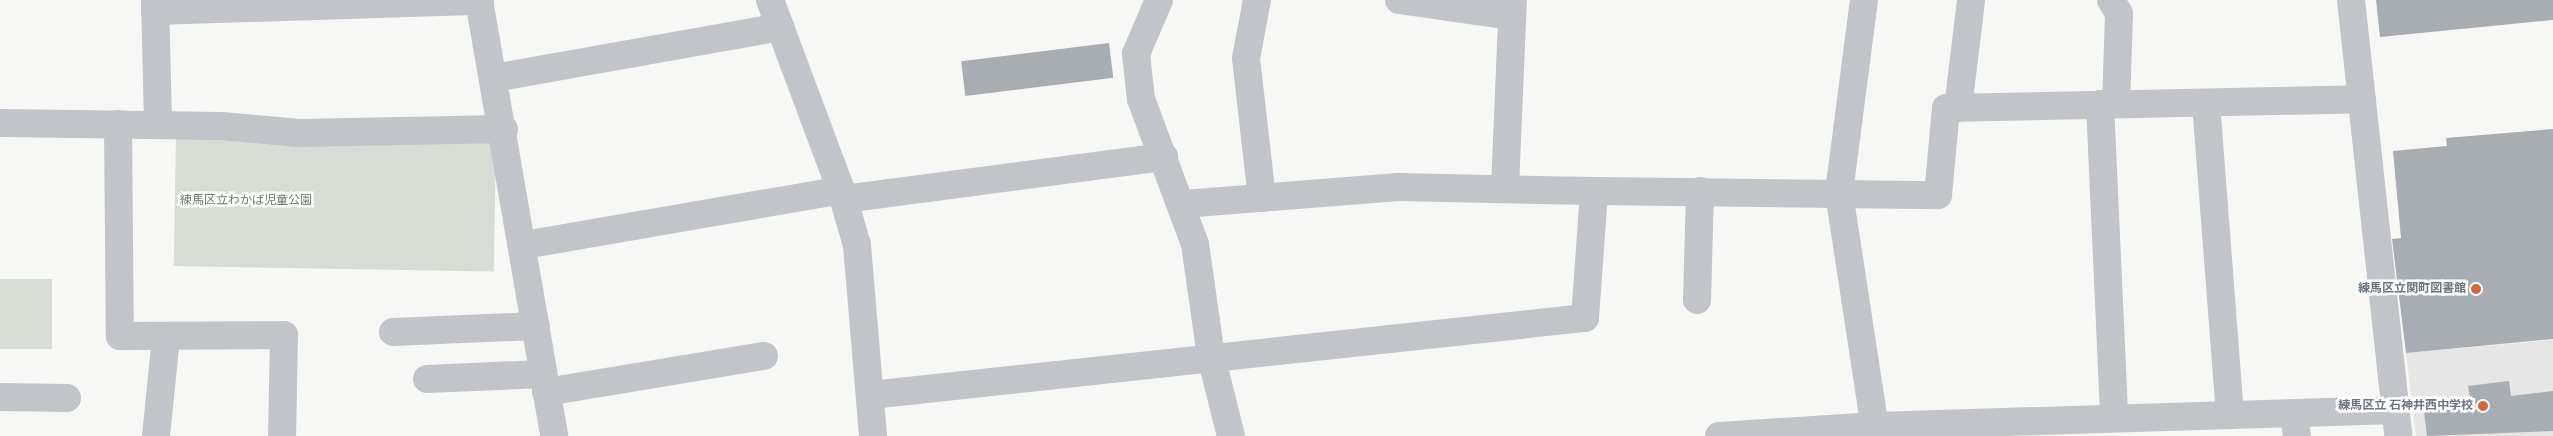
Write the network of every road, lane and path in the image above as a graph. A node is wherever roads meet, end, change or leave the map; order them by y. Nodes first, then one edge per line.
1 (770, 0) edge
2 (1159, 0) edge
3 (1257, 0) edge
4 (1399, 0) edge
5 (1864, 0) edge
6 (1970, 0) edge
7 (2111, 0) edge
8 (2351, 0) edge
9 (480, 1) edge
10 (155, 6) edge
11 (1512, 8) edge
12 (780, 27) junction
13 (494, 78) junction
14 (2362, 99) junction
15 (2206, 103) junction
16 (2108, 104) junction
17 (1958, 108) junction
18 (0, 123) edge
19 (118, 124) junction
20 (158, 124) junction
21 (504, 129) junction
22 (1164, 157) junction
23 (1505, 188) junction
24 (1594, 191) junction
25 (1700, 191) junction
26 (1839, 193) junction
27 (843, 195) junction
28 (1262, 198) junction
29 (1183, 204) junction
30 (524, 245) junction
31 (1697, 300) dead end
32 (536, 326) junction
33 (394, 332) dead end
34 (166, 337) junction
35 (764, 356) dead end
36 (1211, 356) junction
37 (427, 379) dead end
38 (544, 383) junction
39 (872, 395) junction
40 (0, 397) edge
41 (67, 398) dead end
42 (2395, 410) junction
43 (2219, 422) edge
44 (2124, 424) edge
45 (2296, 424) edge
46 (2045, 428) edge
47 (1962, 430) edge
48 (1876, 431) edge
49 (156, 436) edge
50 (282, 436) edge
51 (554, 436) edge
52 (873, 436) edge
53 (1231, 436) edge
54 (1719, 436) edge
55 (2398, 436) edge

1 - 12 street
2 - 22 street
3 - 28 street
4 - 11 street
5 - 26 street
6 - 17 street
7 - 16 street
8 - 14 street
9 - 10 street
9 - 13 street
10 - 20 street
11 - 23 street
12 - 13 street
12 - 27 street
13 - 21 street
14 - 15 street
14 - 42 street
15 - 16 street
15 - 43 street
16 - 17 street
16 - 44 street
17 - 26 street
18 - 19 street
19 - 20 street
19 - 34 street
20 - 21 street
21 - 30 street
22 - 27 street
22 - 29 street
23 - 24 street
23 - 28 street
24 - 25 street
24 - 36 street
25 - 26 street
25 - 31 street
26 - 48 street
27 - 30 street
27 - 39 street
28 - 29 street
29 - 36 street
30 - 32 street
32 - 33 street
32 - 38 street
34 - 49 street
34 - 50 street
35 - 38 street
36 - 39 street
36 - 53 street
37 - 38 street
38 - 51 street
39 - 52 street
40 - 41 street
42 - 45 street
42 - 55 street
43 - 44 street
43 - 45 street
44 - 46 street
46 - 47 street
47 - 48 street
48 - 54 street

